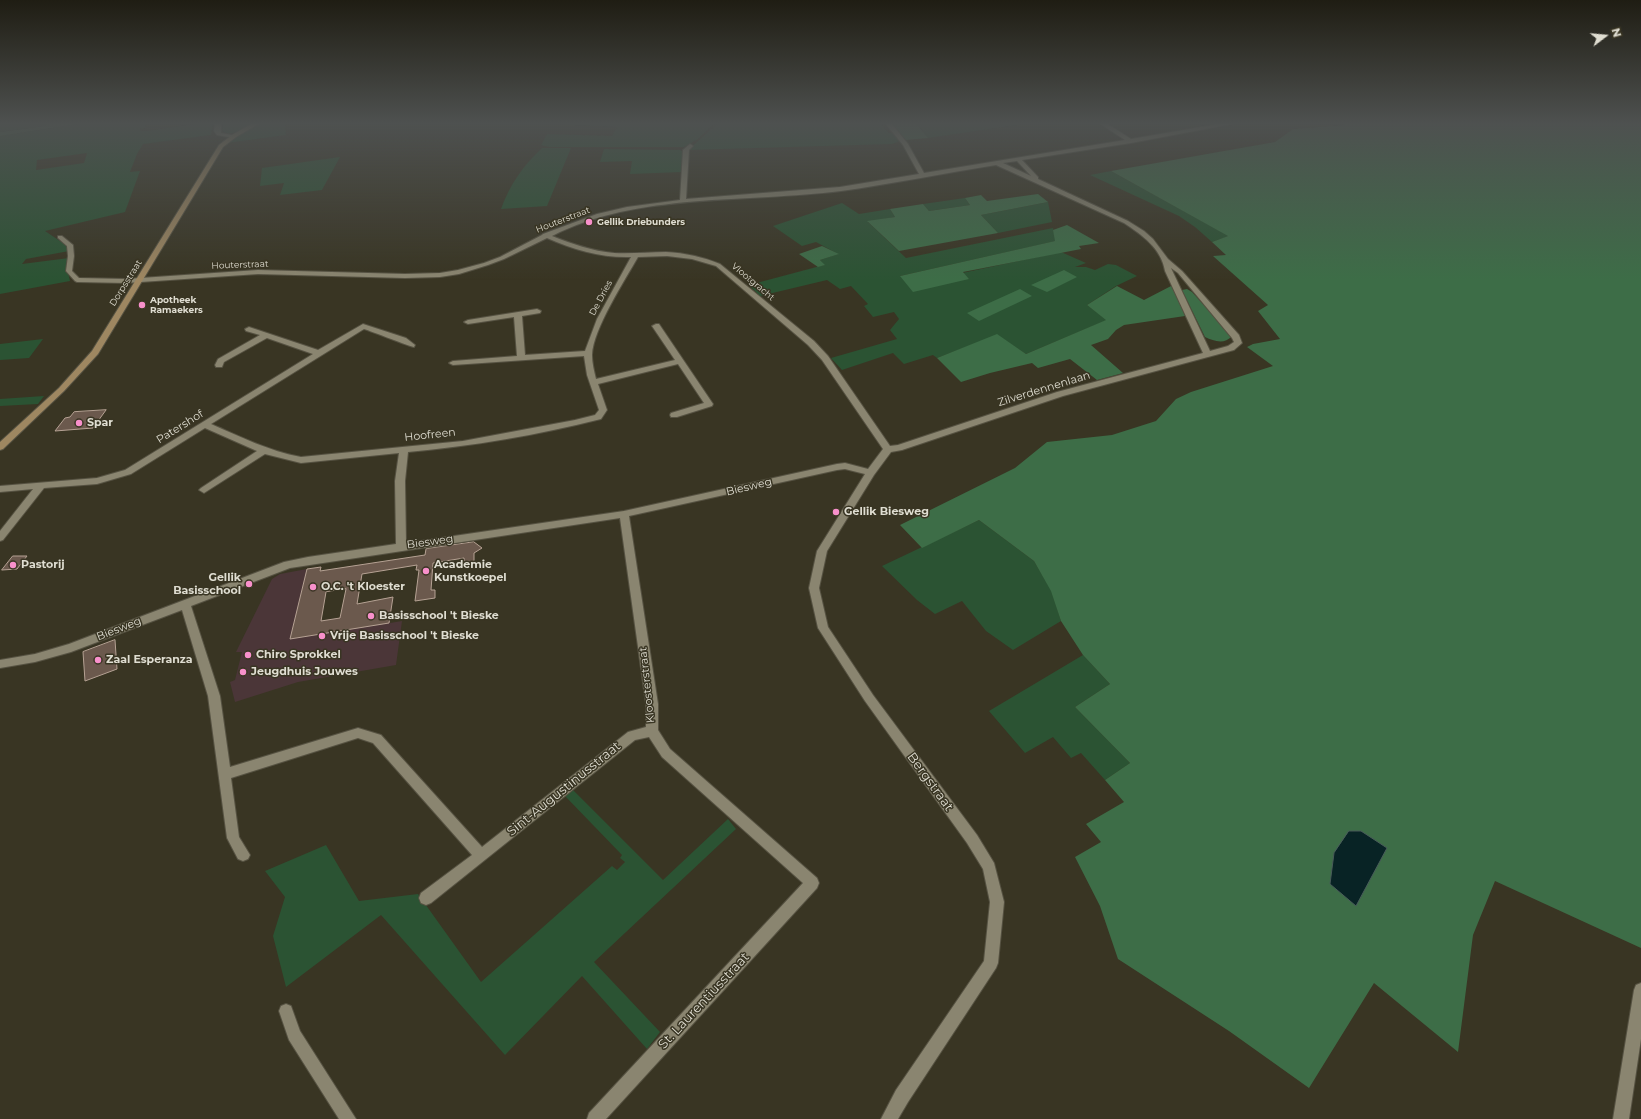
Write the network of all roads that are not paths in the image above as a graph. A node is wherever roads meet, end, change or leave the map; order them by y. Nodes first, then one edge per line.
1 (204, 175) edge
2 (685, 175) edge
3 (921, 175) edge
4 (1024, 175) edge
5 (1034, 175) edge
6 (1040, 182) junction
7 (683, 201) junction
8 (545, 235) junction
9 (60, 237) dead end
10 (636, 254) junction
11 (1166, 260) junction
12 (139, 281) junction
13 (537, 311) dead end
14 (518, 314) junction
15 (468, 322) dead end
16 (656, 326) dead end
17 (249, 329) dead end
18 (265, 336) junction
19 (411, 345) dead end
20 (318, 353) junction
21 (588, 353) junction
22 (1208, 354) junction
23 (521, 357) junction
24 (678, 361) junction
25 (453, 364) dead end
26 (219, 365) dead end
27 (594, 382) junction
28 (674, 415) dead end
29 (598, 417) joint
30 (204, 425) junction
31 (0, 447) edge
32 (264, 450) junction
33 (404, 450) junction
34 (888, 450) junction
35 (870, 473) junction
36 (41, 486) junction
37 (0, 489) edge
38 (204, 490) dead end
39 (624, 514) junction
40 (0, 538) edge
41 (401, 546) junction
42 (185, 604) junction
43 (0, 664) edge
44 (652, 731) junction
45 (226, 774) junction
46 (242, 855) dead end
47 (481, 856) junction
48 (812, 883) joint
49 (426, 898) dead end
50 (1641, 990) edge
51 (286, 1011) dead end
52 (348, 1119) edge
53 (595, 1119) edge
54 (889, 1119) edge
55 (1621, 1119) edge

1 - 12 street, Dorpsstraat
2 - 7 street
3 - 7 street, Houterstraat
4 - 6 street, Zilverdennenlaan
5 - 6 street, Zilverdennenlaan
6 - 11 street, Zilverdennenlaan
7 - 8 street, Houterstraat
8 - 10 street, Vlootgracht
8 - 12 street, Houterstraat
9 - 12 street, Houterstraat
10 - 21 street, De Dries
10 - 34 street, Vlootgracht
11 - 22 street, Zilverdennenlaan
11 - 22 street, Zilverdennenlaan
12 - 31 street, Dorpsstraat
13 - 14 street
14 - 15 street
14 - 23 street
16 - 24 street
17 - 18 street
18 - 20 street
18 - 26 street
19 - 20 street, Patershof
20 - 30 street, Patershof
21 - 23 street
21 - 27 street, De Dries
22 - 34 street, Zilverdennenlaan
23 - 25 street
24 - 27 street
24 - 28 street
27 - 29 street, De Dries
29 - 33 street, Hoofreen
30 - 32 street, Hoofreen
30 - 36 street, Patershof
32 - 33 street, Hoofreen
32 - 38 street
33 - 41 street
34 - 35 street, Bergstraat
35 - 39 street, Biesweg
35 - 54 street, Bergstraat
36 - 37 street, Patershof
36 - 40 street
39 - 41 street, Biesweg
39 - 44 street, Kloosterstraat
41 - 42 street, Biesweg
42 - 43 street, Biesweg
42 - 45 street
44 - 47 street, Sint-Augustinusstraat
44 - 48 street, Kloosterstraat
45 - 46 street
45 - 47 street
47 - 49 street, Sint-Augustinusstraat
48 - 53 street, St. Laurentiusstraat
50 - 55 street
51 - 52 street

